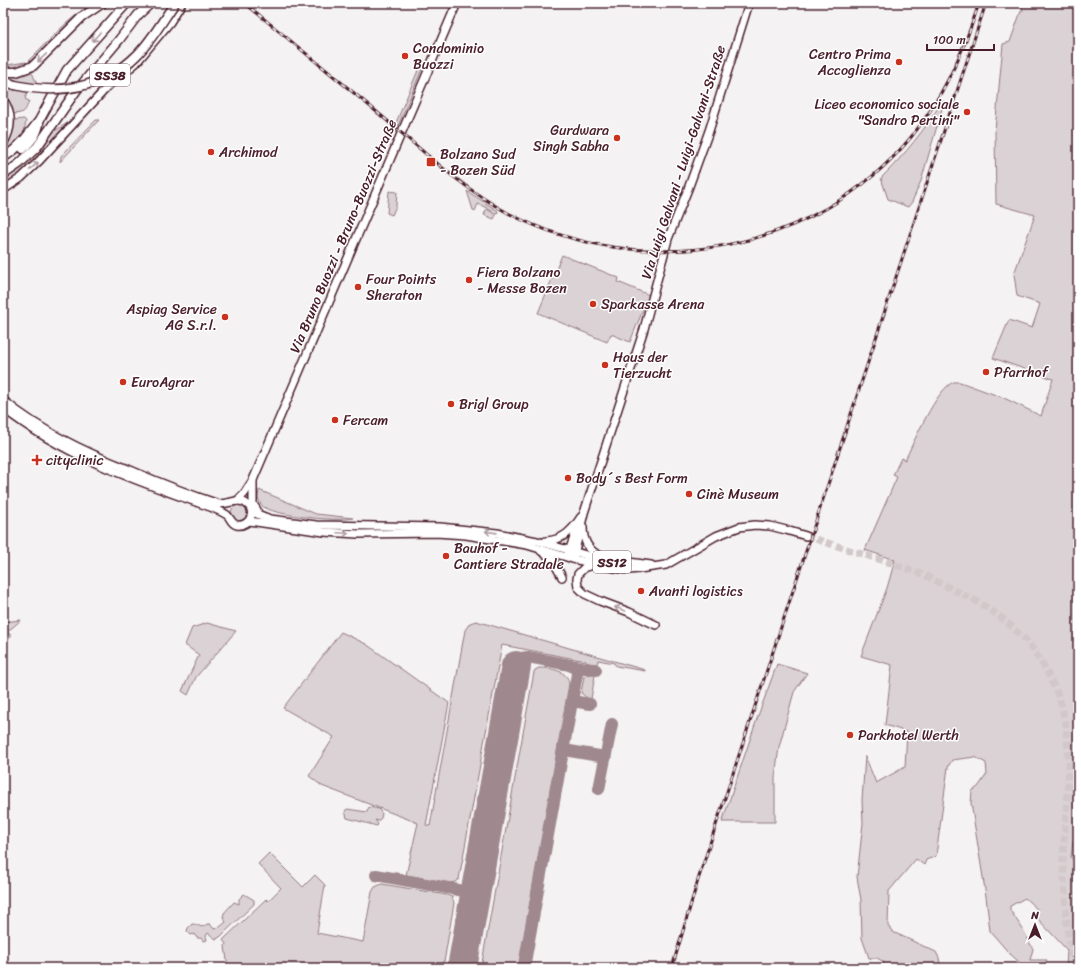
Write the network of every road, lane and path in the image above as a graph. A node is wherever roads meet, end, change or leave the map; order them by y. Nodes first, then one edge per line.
1 (103, 3) edge
2 (127, 3) edge
3 (142, 3) edge
4 (150, 3) edge
5 (175, 3) edge
6 (182, 3) edge
7 (457, 3) edge
8 (749, 3) edge
9 (138, 15) junction
10 (3, 72) edge
11 (3, 81) edge
12 (3, 100) edge
13 (39, 121) junction
14 (50, 128) junction
15 (3, 143) edge
16 (3, 158) edge
17 (3, 163) edge
18 (3, 168) edge
19 (3, 175) edge
20 (3, 190) edge
21 (3, 400) edge
22 (3, 408) edge
23 (253, 480) junction
24 (205, 499) junction
25 (234, 502) junction
26 (251, 509) junction
27 (584, 513) junction
28 (228, 515) junction
29 (249, 521) junction
30 (287, 522) junction
31 (806, 536) tunnel mouth
32 (537, 541) junction
33 (530, 545) junction
34 (571, 553) junction
35 (676, 559) junction
36 (651, 565) junction
37 (615, 568) junction
38 (562, 577) dead end
39 (656, 625) dead end

1 -> 10 highway
2 -> 13 highway
3 - 9 highway
4 - 9 highway
5 - 11 highway, SS38, bridge
20 -> 6 main road
7 - 23 main road, Via Bruno Buozzi - Bruno-Buozzi-Straße
8 - 27 main road, Via Luigi Galvani - Luigi-Galvani-Straße
9 - 14 highway
12 - 15 highway
13 - 16 highway
13 - 17 highway
14 - 18 highway
14 - 19 highway
21 - 24 main road
22 - 28 main road
23 - 24 main road
23 - 25 main road, Via Bruno Buozzi - Bruno-Buozzi-Straße
23 - 26 main road, Via Bruno Buozzi - Bruno-Buozzi-Straße
23 - 30 main road
24 - 25 main road
25 - 26 main road
25 - 28 main road
26 - 29 main road
26 - 30 main road
27 - 32 main road
27 - 34 main road
27 - 36 main road
28 - 29 main road
29 -> 33 main road
32 -> 30 main road
31 - 35 main road, SS12
32 - 34 main road
33 - 34 main road
33 - 38 main road
34 - 36 main road, SS12
34 - 37 main road
35 - 36 main road, SS12
35 - 37 main road, SS12
39 -> 37 main road

